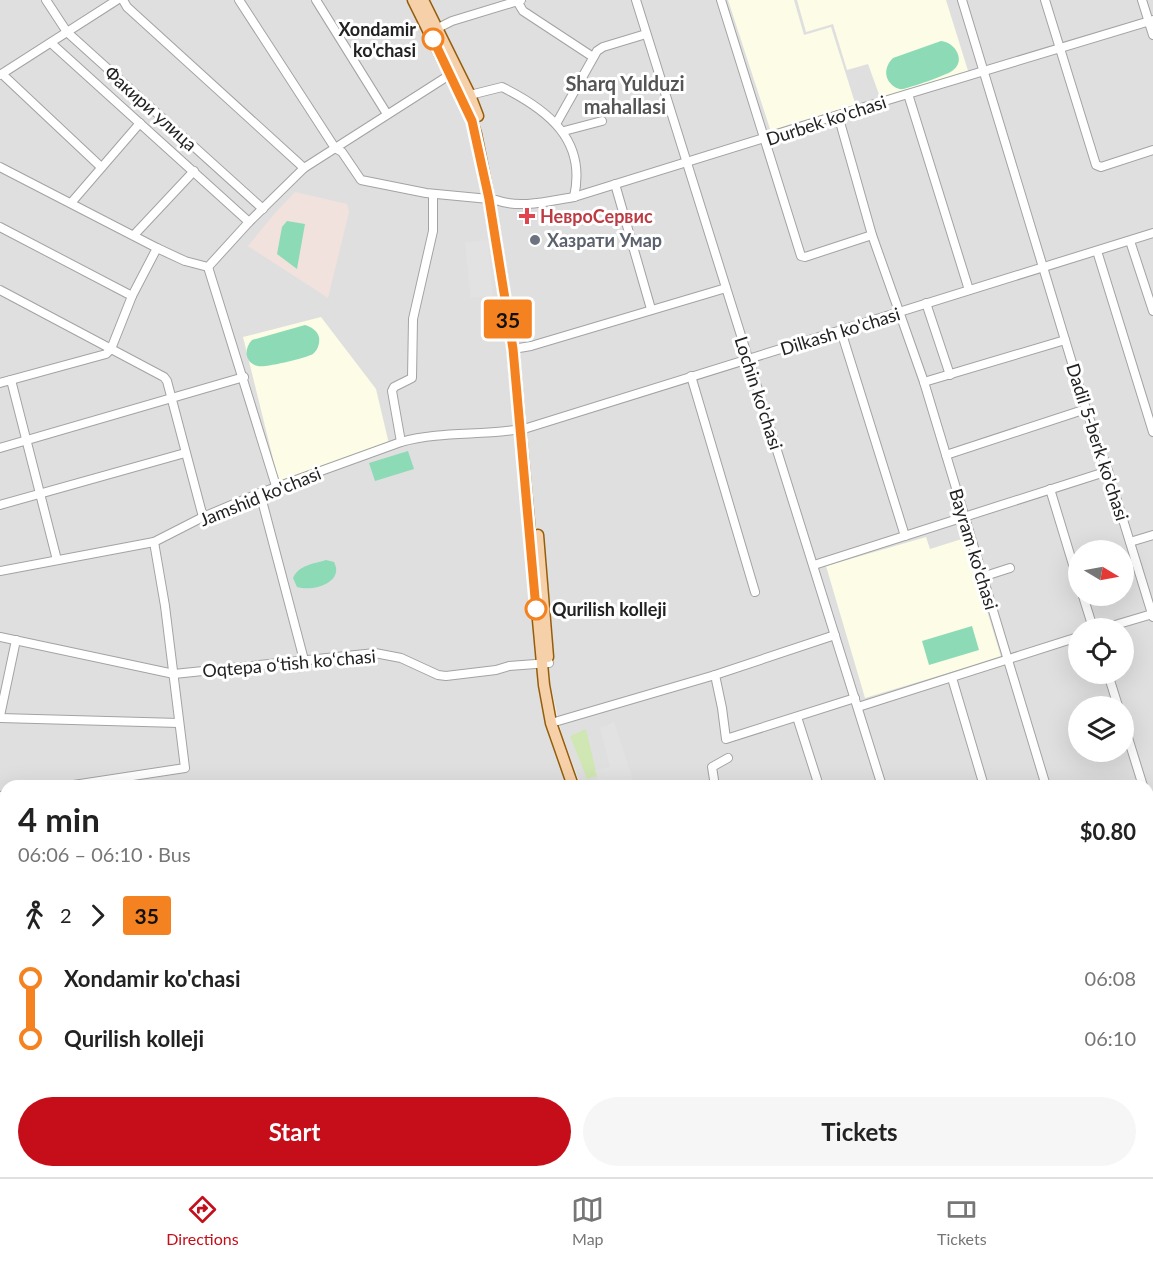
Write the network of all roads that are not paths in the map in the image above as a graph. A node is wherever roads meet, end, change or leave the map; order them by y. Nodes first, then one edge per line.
1 (46, 0) edge
2 (117, 0) edge
3 (123, 0) edge
4 (239, 0) edge
5 (316, 0) edge
6 (414, 0) edge
7 (423, 0) edge
8 (636, 0) edge
9 (721, 0) edge
10 (962, 0) edge
11 (1045, 0) edge
12 (1142, 0) edge
13 (519, 1) edge
14 (501, 3) edge
15 (1151, 21) edge
16 (433, 30) junction
17 (67, 32) junction
18 (646, 34) junction
19 (1153, 35) edge
20 (51, 43) junction
21 (1060, 48) junction
22 (593, 57) junction
23 (984, 72) junction
24 (451, 74) junction
25 (1, 75) edge
26 (908, 94) junction
27 (470, 95) junction
28 (387, 114) junction
29 (838, 115) junction
30 (602, 121) dead end
31 (140, 123) junction
32 (556, 124) junction
33 (564, 131) junction
34 (765, 139) junction
35 (335, 148) junction
36 (1153, 150) edge
37 (687, 163) junction
38 (0, 167) edge
39 (101, 167) junction
40 (304, 168) junction
41 (194, 171) junction
42 (615, 184) junction
43 (434, 194) junction
44 (574, 197) junction
45 (493, 199) junction
46 (71, 203) junction
47 (263, 209) junction
48 (249, 222) junction
49 (0, 227) edge
50 (1153, 233) edge
51 (134, 235) junction
52 (872, 235) junction
53 (1130, 241) junction
54 (157, 248) junction
55 (1097, 251) junction
56 (208, 267) junction
57 (1045, 267) junction
58 (726, 288) junction
59 (969, 290) junction
60 (0, 291) edge
61 (132, 296) junction
62 (926, 303) junction
63 (651, 309) junction
64 (1153, 311) edge
65 (899, 312) junction
66 (841, 331) junction
67 (1065, 340) junction
68 (516, 348) junction
69 (111, 349) junction
70 (749, 359) junction
71 (950, 375) junction
72 (691, 376) junction
73 (243, 377) junction
74 (11, 380) junction
75 (924, 382) junction
76 (0, 383) edge
77 (170, 398) junction
78 (1086, 409) junction
79 (524, 428) junction
80 (1153, 432) edge
81 (26, 441) junction
82 (401, 442) junction
83 (0, 448) edge
84 (185, 453) junction
85 (946, 455) junction
86 (1108, 471) junction
87 (276, 486) junction
88 (1050, 489) junction
89 (260, 493) junction
90 (40, 494) junction
91 (0, 505) edge
92 (966, 517) junction
93 (203, 518) junction
94 (1153, 535) edge
95 (905, 536) junction
96 (1129, 540) edge
97 (1134, 541) edge
98 (154, 543) junction
99 (1068, 548) edge
100 (1134, 555) edge
101 (57, 560) junction
102 (813, 565) junction
103 (1010, 568) dead end
104 (0, 571) edge
105 (982, 577) junction
106 (755, 592) dead end
107 (1152, 616) edge
108 (1134, 621) edge
109 (835, 635) junction
110 (0, 637) edge
111 (16, 640) junction
112 (1068, 640) edge
113 (1008, 659) junction
114 (304, 660) junction
115 (545, 664) junction
116 (174, 674) junction
117 (715, 675) junction
118 (952, 678) junction
119 (855, 698) junction
120 (858, 708) junction
121 (0, 717) edge
122 (797, 717) junction
123 (554, 722) junction
124 (179, 723) junction
125 (1134, 757) edge
126 (728, 758) dead end
127 (106, 780) edge
128 (571, 780) edge
129 (578, 780) edge
130 (713, 780) edge
131 (817, 780) edge
132 (880, 780) edge
133 (982, 780) edge
134 (1044, 780) edge
135 (1141, 780) edge

1 - 17 street, Факири улица
2 - 17 street
3 - 40 street
4 - 35 street, Durbek ko'chasi
5 - 28 street
6 - 16 main road
7 - 16 main road
8 - 18 street, Lochin ko'chasi
9 - 34 street
10 - 23 street, Dadil 5-berk ko'chasi
11 - 21 street
12 - 15 street
13 - 14 street
13 - 22 street
14 - 16 street
15 - 19 street
15 - 21 street, Durbek ko'chasi
16 - 24 main road
16 - 27 main road
17 - 20 street
17 - 47 street, Факири улица
18 - 22 street
18 - 37 street, Lochin ko'chasi
20 - 25 street
20 - 31 street, Факири улица
21 - 23 street, Durbek ko'chasi
21 - 36 street
22 - 32 street
23 - 26 street, Durbek ko'chasi
23 - 57 street, Dadil 5-berk ko'chasi
24 - 28 street
24 - 45 main road
25 - 39 street
26 - 29 street, Durbek ko'chasi
26 - 59 street
27 - 32 street
27 - 45 main road
28 - 35 street
29 - 34 street, Durbek ko'chasi
29 - 52 street, Bayram ko'chasi
30 - 33 street
31 - 39 street
31 - 41 street, Факири улица
32 - 33 street
33 - 44 street
34 - 37 street, Durbek ko'chasi
34 - 52 street
35 - 40 street
35 - 43 street, Durbek ko'chasi
37 - 42 street, Durbek ko'chasi
37 - 58 street, Lochin ko'chasi
38 - 46 street
39 - 46 street
40 - 47 street
41 - 48 street, Факири улица
41 - 51 street
42 - 44 street, Durbek ko'chasi
42 - 63 street
43 - 45 street, Durbek ko'chasi
43 - 82 street
44 - 45 street, Durbek ko'chasi
45 - 68 main road
46 - 51 street
47 - 48 street
48 - 56 street
49 - 61 street
50 - 53 street, Dilkash ko'chasi
51 - 54 street
52 - 65 street, Bayram ko'chasi
53 - 55 street, Dilkash ko'chasi
53 - 64 street
54 - 56 street
54 - 61 street
55 - 57 street, Dilkash ko'chasi
55 - 80 street
56 - 73 street
57 - 59 street, Dilkash ko'chasi
57 - 67 street, Dadil 5-berk ko'chasi
58 - 63 street
58 - 70 street, Lochin ko'chasi
59 - 62 street, Dilkash ko'chasi
60 - 69 street
61 - 69 street
62 - 65 street, Dilkash ko'chasi
62 - 71 street
63 - 68 street
65 - 66 street, Dilkash ko'chasi
65 - 75 street, Bayram ko'chasi
66 - 70 street, Dilkash ko'chasi
66 - 95 street
67 - 71 street
67 - 78 street, Dadil 5-berk ko'chasi
68 - 79 main road
69 - 74 street
69 - 77 street
70 - 72 street, Dilkash ko'chasi
70 - 102 street, Lochin ko'chasi
71 - 75 street
72 - 79 street, Dilkash ko'chasi
72 - 106 street
73 - 77 street
73 - 87 street
74 - 76 street
74 - 81 street
75 - 85 street, Bayram ko'chasi
77 - 81 street
77 - 84 street
78 - 85 street
78 - 86 street, Dadil 5-berk ko'chasi
79 - 82 street, Jamshid ko'chasi
79 - 115 main road
81 - 83 street
81 - 90 street
82 - 87 street, Jamshid ko'chasi
84 - 90 street
84 - 93 street
85 - 92 street, Bayram ko'chasi
86 - 88 street
86 - 96 street, Dadil 5-berk ko'chasi
87 - 89 street, Jamshid ko'chasi
88 - 92 street
88 - 99 street
89 - 93 street, Jamshid ko'chasi
89 - 114 street
90 - 91 street
90 - 101 street
92 - 95 street
92 - 105 street, Bayram ko'chasi
93 - 98 street, Jamshid ko'chasi
94 - 97 street
95 - 102 street
98 - 101 street, Jamshid ko'chasi
98 - 116 street
100 - 107 street, Dadil 5-berk ko'chasi
101 - 104 street, Jamshid ko'chasi
102 - 109 street, Lochin ko'chasi
103 - 105 street
105 - 113 street, Bayram ko'chasi
107 - 108 street
109 - 117 street
109 - 119 street, Lochin ko'chasi
110 - 111 street, Oqtepa oʻtish koʻchasi
111 - 116 street, Oqtepa oʻtish koʻchasi
111 - 121 street
112 - 113 street
113 - 118 street
113 - 134 street, Bayram ko'chasi
114 - 115 street, Oqtepa oʻtish koʻchasi
114 - 116 street, Oqtepa oʻtish koʻchasi
115 - 123 main road
116 - 124 street
117 - 122 street
117 - 123 street
118 - 120 street
118 - 133 street
119 - 120 street, Lochin ko'chasi
119 - 122 street
120 - 132 street, Lochin ko'chasi
121 - 124 street
122 - 131 street
123 - 128 main road
123 - 129 main road
124 - 127 street
125 - 135 street
126 - 130 street

